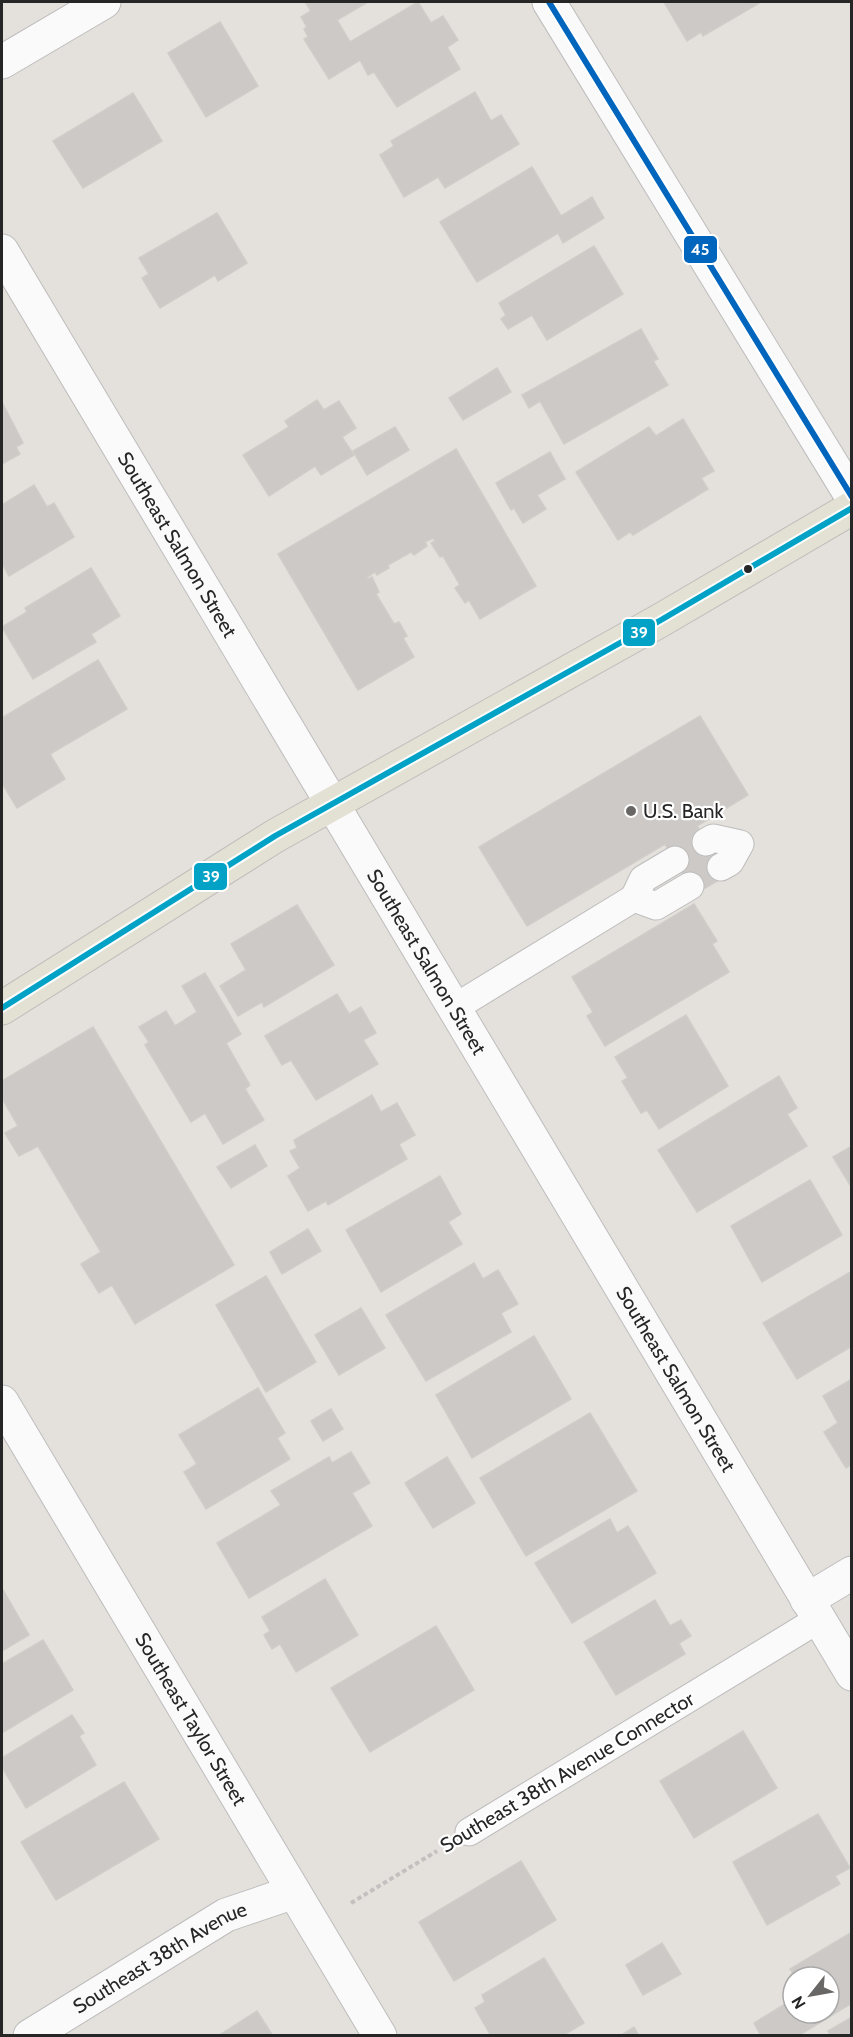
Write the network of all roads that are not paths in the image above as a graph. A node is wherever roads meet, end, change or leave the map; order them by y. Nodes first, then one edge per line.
1 (104, 2) edge
2 (549, 2) edge
3 (2, 62) edge
4 (2, 251) edge
5 (852, 497) edge
6 (852, 508) edge
7 (332, 804) junction
8 (706, 842) dead end
9 (675, 860) dead end
10 (721, 867) dead end
11 (690, 885) dead end
12 (634, 898) junction
13 (2, 1008) edge
14 (454, 1008) junction
15 (2, 1402) edge
16 (852, 1573) edge
17 (813, 1609) junction
18 (852, 1674) edge
19 (469, 1832) road end
20 (294, 1892) junction
21 (30, 2036) edge
22 (380, 2036) edge

1 - 3 street
2 - 5 street
4 - 7 street, Southeast Salmon Street
6 - 7 main road
7 - 13 main road
7 - 14 street, Southeast Salmon Street
8 - 10 lane
9 - 12 lane
11 - 12 lane
12 - 14 lane
14 - 17 street, Southeast Salmon Street
15 - 20 street, Southeast Taylor Street
16 - 17 street
17 - 18 street, Southeast Salmon Street
17 - 19 lane, Southeast 38th Avenue Connector
20 - 21 street, Southeast 38th Avenue
20 - 22 street, Southeast Taylor Street

